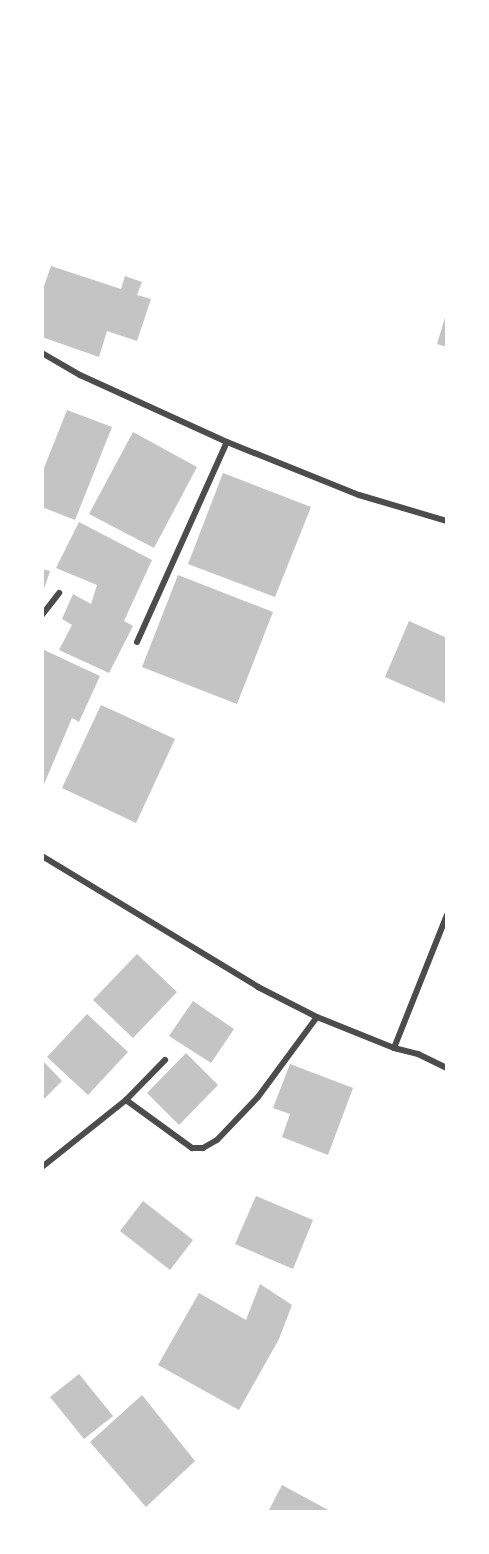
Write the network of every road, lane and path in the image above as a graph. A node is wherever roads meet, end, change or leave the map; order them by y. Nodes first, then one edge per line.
1 (42, 352) edge
2 (226, 442) junction
3 (447, 521) edge
4 (59, 592) dead end
5 (42, 615) edge
6 (137, 642) dead end
7 (42, 856) edge
8 (447, 915) edge
9 (317, 1017) junction
10 (394, 1048) junction
11 (165, 1060) dead end
12 (447, 1068) edge
13 (126, 1100) junction
14 (42, 1167) edge

1 - 2 street
2 - 3 street
2 - 6 street
4 - 5 street
7 - 9 street
8 - 10 street
9 - 10 street
9 - 13 street
10 - 12 street
11 - 13 street
13 - 14 street

